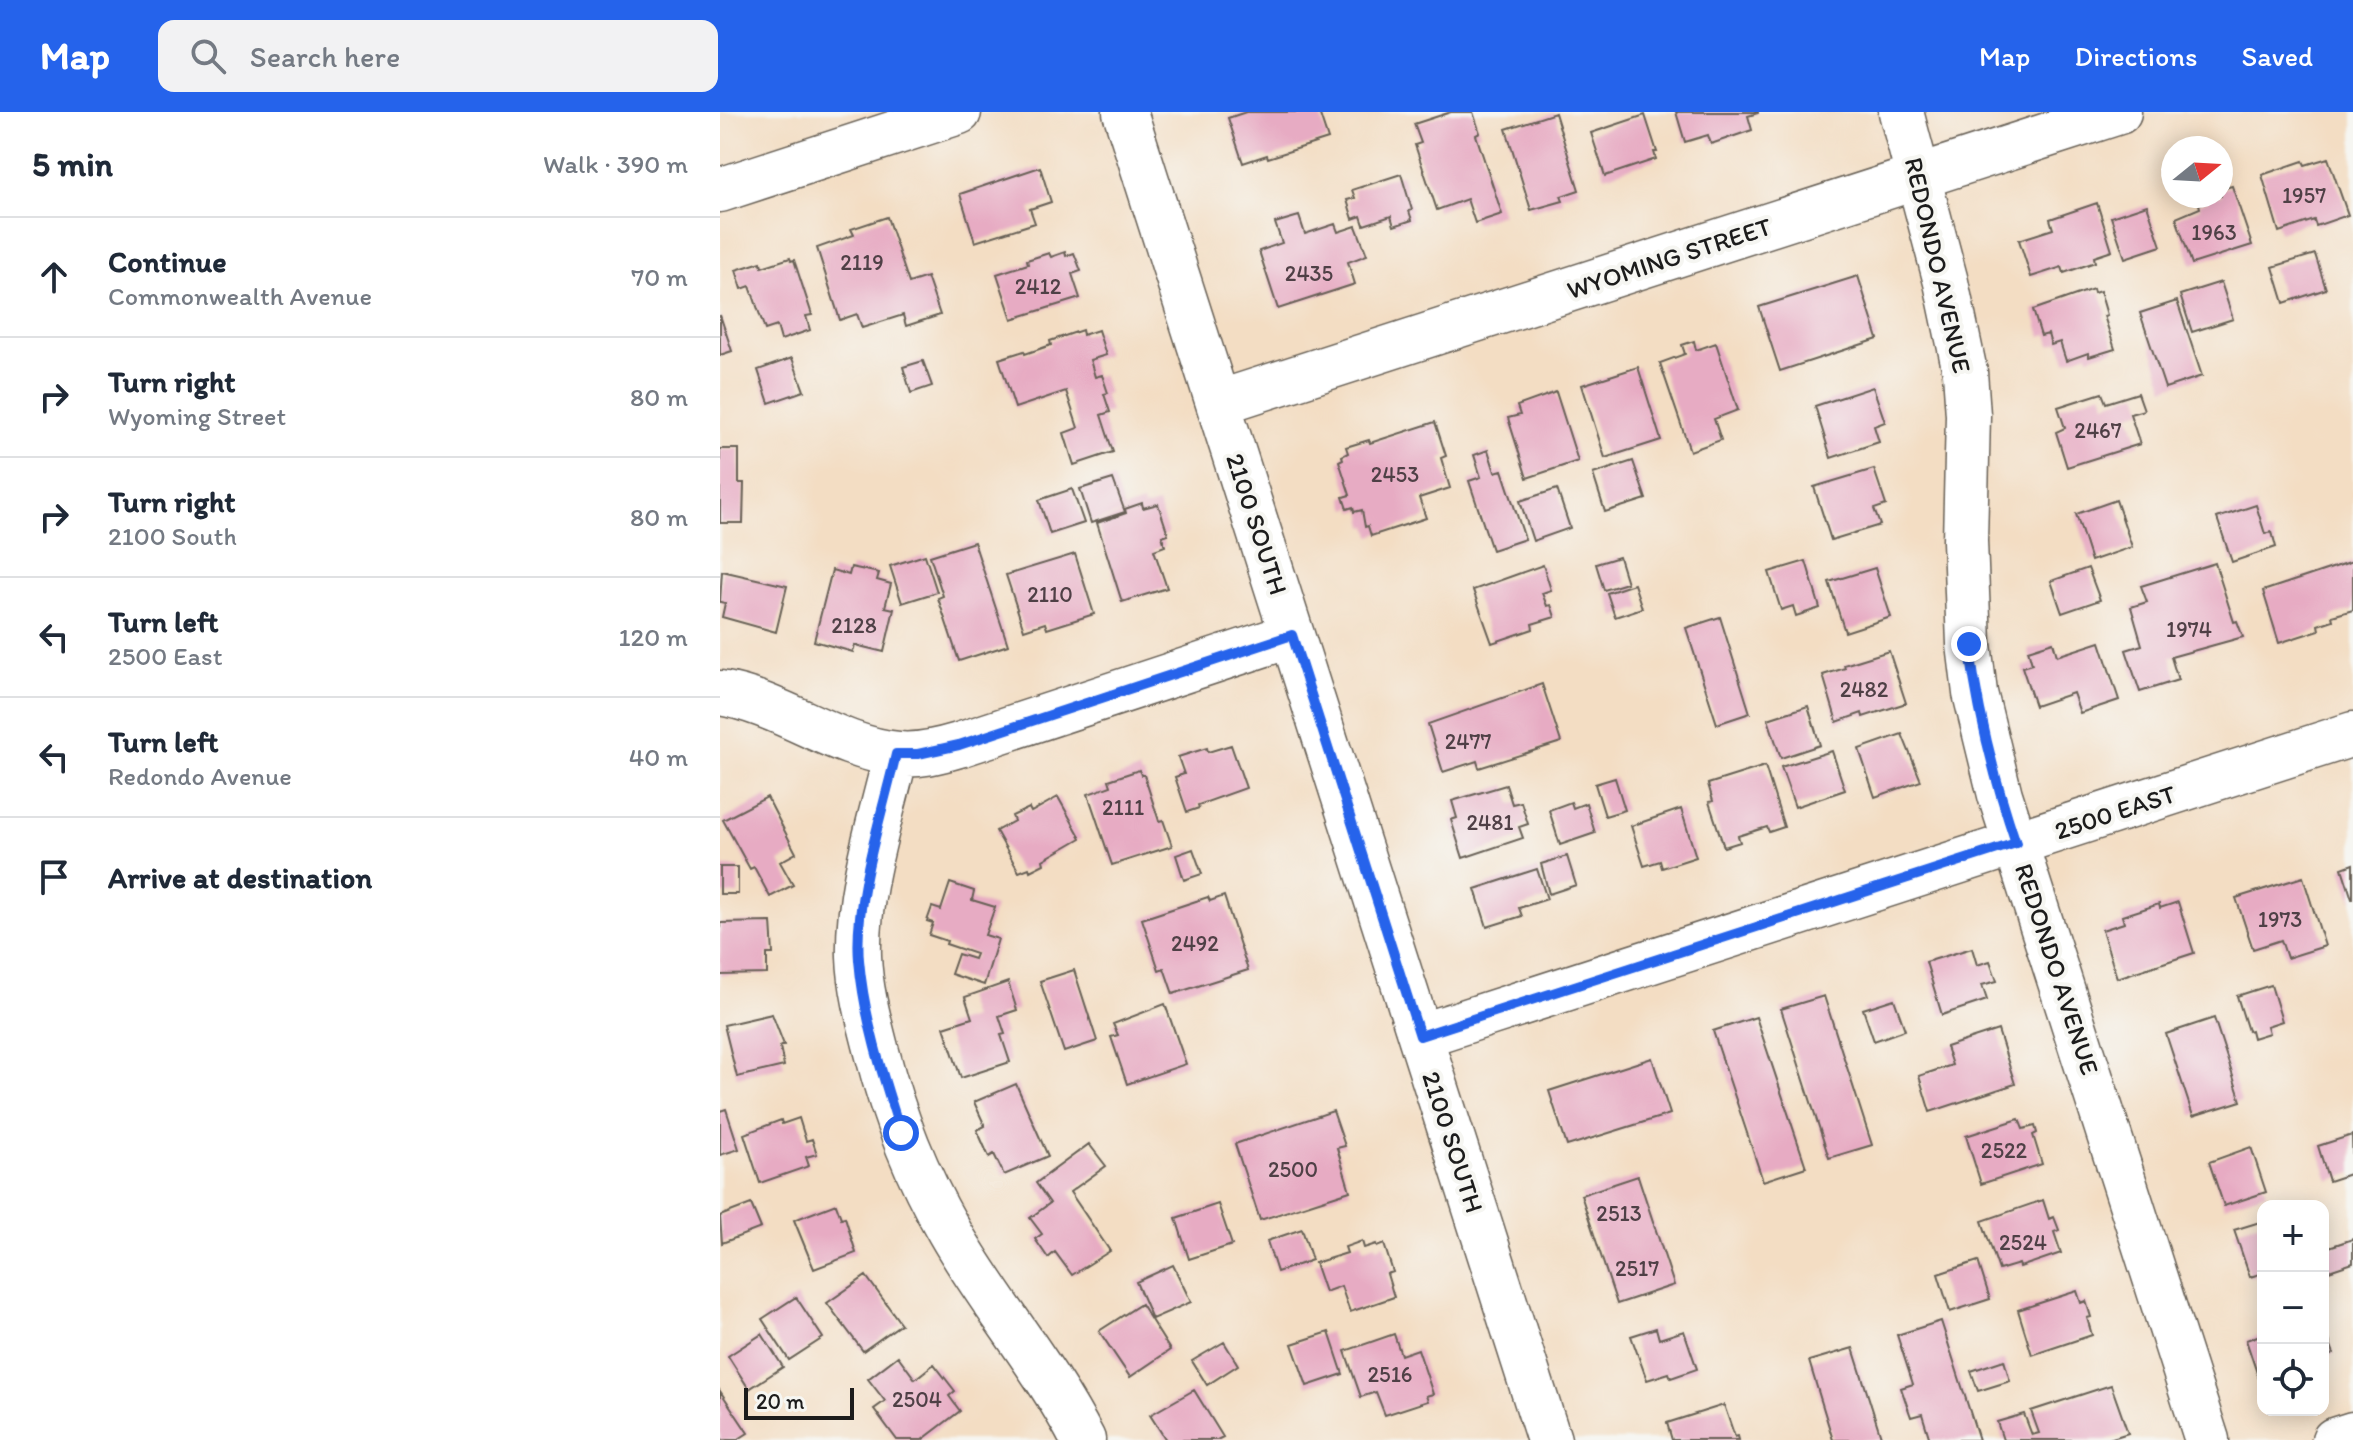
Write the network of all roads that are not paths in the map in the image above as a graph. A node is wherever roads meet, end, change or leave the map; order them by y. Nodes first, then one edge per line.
1 (959, 112) edge
2 (1125, 112) edge
3 (1901, 112) edge
4 (2119, 112) edge
5 (1918, 177) junction
6 (720, 190) edge
7 (1218, 403) junction
8 (1292, 635) junction
9 (720, 693) edge
10 (2353, 734) edge
11 (896, 754) junction
12 (2016, 843) junction
13 (1420, 1036) junction
14 (2353, 1434) edge
15 (1083, 1440) edge
16 (1549, 1440) edge
17 (2207, 1440) edge
18 (2334, 1440) edge

1 - 6 street
2 - 7 street, 2100 SOUTH
3 - 5 street, REDONDO AVENUE
4 - 5 street, WYOMING STREET
5 - 7 street, WYOMING STREET
5 - 12 street, REDONDO AVENUE
7 - 8 street, 2100 SOUTH
8 - 11 street
8 - 13 street, 2100 SOUTH
9 - 11 street
10 - 12 street, 2500 EAST
11 - 15 street
12 - 13 street, 2500 EAST
12 - 17 street, REDONDO AVENUE
13 - 16 street, 2100 SOUTH
14 - 18 street

